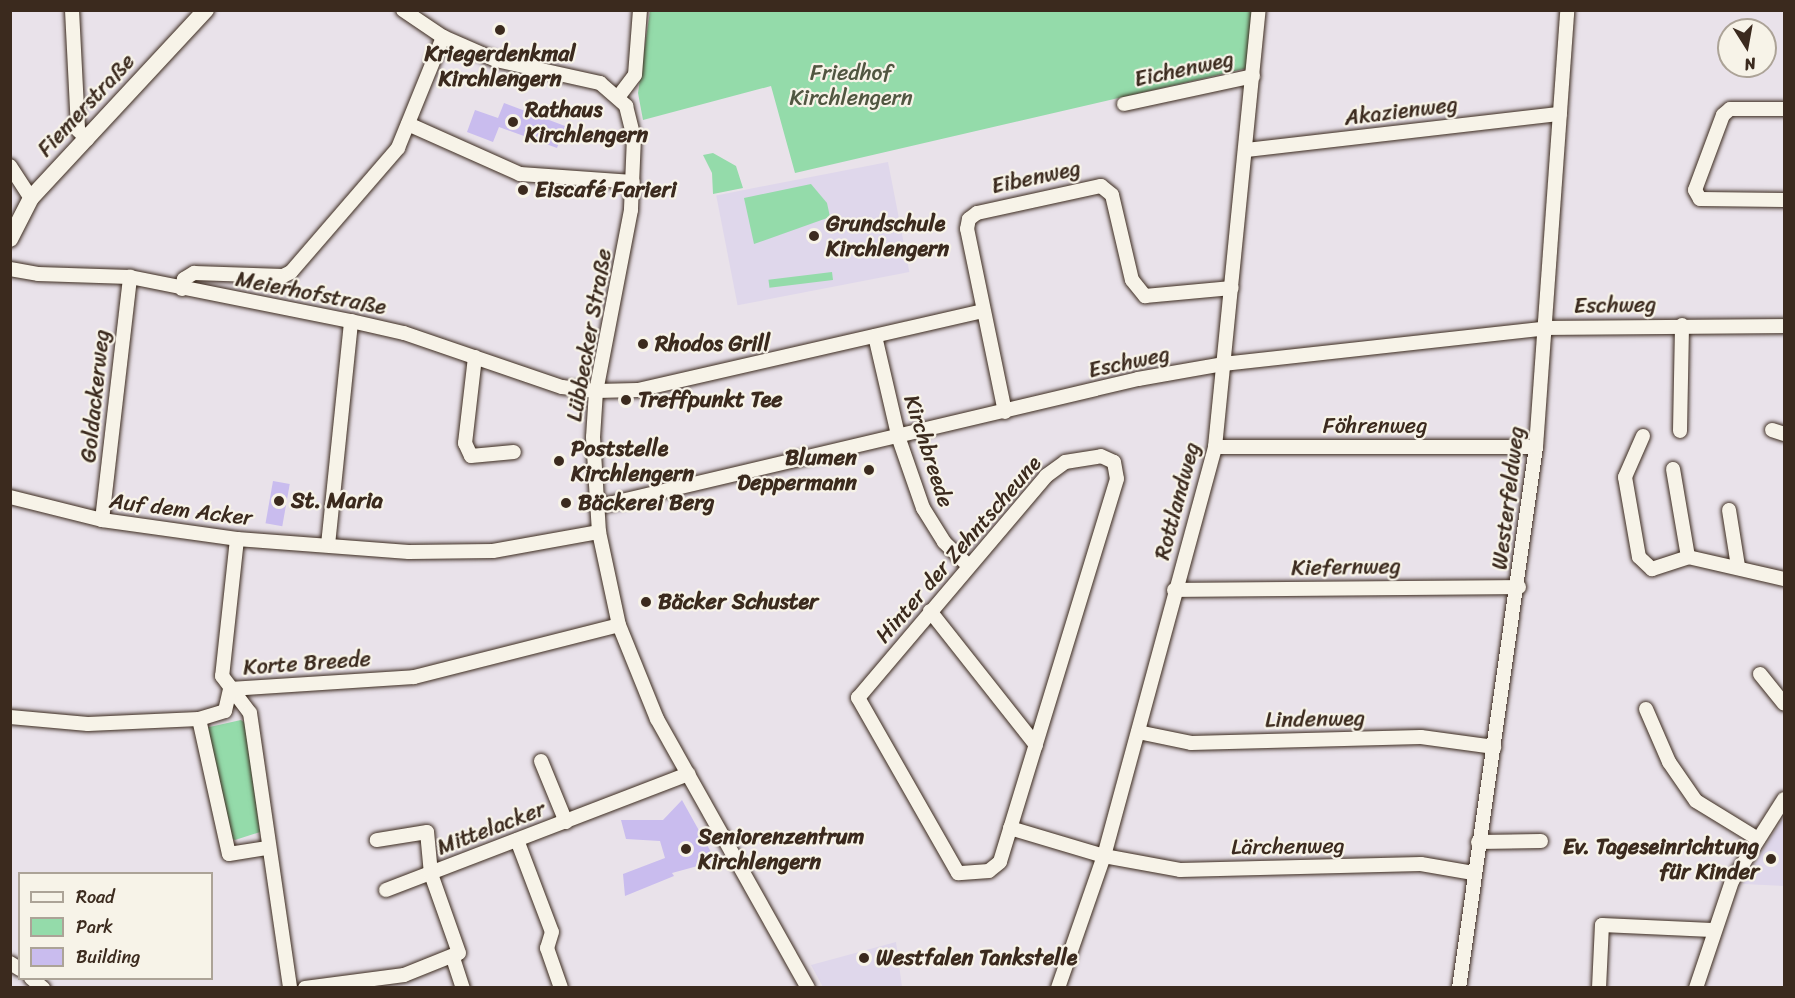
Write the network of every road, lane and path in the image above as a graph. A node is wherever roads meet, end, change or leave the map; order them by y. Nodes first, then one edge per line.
1 (72, 10) edge
2 (206, 10) edge
3 (403, 10) edge
4 (639, 10) edge
5 (1259, 10) edge
6 (1567, 10) edge
7 (443, 37) junction
8 (1253, 76) junction
9 (619, 96) junction
10 (1124, 104) dead end
11 (1785, 109) edge
12 (1560, 114) junction
13 (408, 124) junction
14 (87, 139) junction
15 (1247, 150) junction
16 (10, 165) edge
17 (633, 182) junction
18 (32, 198) junction
19 (1785, 200) edge
20 (10, 239) edge
21 (10, 269) edge
22 (130, 277) junction
23 (1232, 288) junction
24 (182, 289) junction
25 (983, 310) junction
26 (351, 321) junction
27 (1682, 325) junction
28 (1785, 326) edge
29 (1548, 328) junction
30 (875, 336) junction
31 (475, 357) junction
32 (1223, 364) junction
33 (596, 391) junction
34 (1005, 412) junction
35 (1680, 431) dead end
36 (1643, 436) dead end
37 (898, 439) junction
38 (1215, 447) junction
39 (1536, 447) junction
40 (514, 452) dead end
41 (1673, 469) dead end
42 (10, 497) edge
43 (596, 507) junction
44 (1729, 510) dead end
45 (102, 520) junction
46 (599, 532) junction
47 (237, 539) junction
48 (328, 546) junction
49 (1688, 557) junction
50 (968, 565) junction
51 (1738, 566) junction
52 (1785, 579) edge
53 (1519, 586) junction
54 (1174, 590) junction
55 (930, 611) junction
56 (619, 625) junction
57 (1760, 674) dead end
58 (230, 689) junction
59 (1785, 704) edge
60 (1647, 709) dead end
61 (10, 717) edge
62 (199, 719) junction
63 (1138, 732) junction
64 (1036, 745) junction
65 (1494, 747) junction
66 (541, 761) dead end
67 (688, 774) junction
68 (1785, 799) edge
69 (566, 822) junction
70 (1010, 828) junction
71 (1758, 839) junction
72 (377, 840) dead end
73 (517, 840) junction
74 (1541, 840) dead end
75 (1478, 842) junction
76 (268, 848) junction
77 (1104, 856) junction
78 (1473, 873) junction
79 (431, 874) junction
80 (386, 890) dead end
81 (1712, 930) junction
82 (453, 958) junction
83 (290, 987) edge
84 (305, 987) edge
85 (463, 987) edge
86 (561, 987) edge
87 (808, 987) edge
88 (1058, 987) edge
89 (1459, 987) edge
90 (1599, 987) edge
91 (1696, 987) edge

1 - 14 street
2 - 14 main road, Fiemerstraße
3 - 7 street
4 - 9 street
5 - 8 street, Rottlandweg
6 - 12 street, Westerfeldweg
7 - 9 street
7 - 13 street
8 - 10 street, Eichenweg
8 - 15 street, Rottlandweg
9 - 17 street, Lübbecker Straße
11 - 19 street
12 - 15 street, Akazienweg
12 - 29 street, Westerfeldweg
13 - 17 street
13 - 24 street
14 - 18 main road, Fiemerstraße
15 - 23 street, Rottlandweg
16 - 18 street
17 - 33 street, Lübbecker Straße
18 - 20 main road, Fiemerstraße
21 - 22 street, Meierhofstraße
22 - 24 street, Meierhofstraße
22 - 45 street, Goldackerweg
23 - 25 street, Eibenweg
23 - 32 street, Rottlandweg
24 - 26 street, Meierhofstraße
25 - 30 street
25 - 34 street, Eibenweg
26 - 31 street, Meierhofstraße
26 - 48 street
27 - 28 street, Eschweg
27 - 29 street, Eschweg
27 - 35 street, Eschweg
29 - 32 street, Eschweg
29 - 39 street, Westerfeldweg
30 - 33 street
30 - 37 street, Kirchbreede
31 - 33 street, Meierhofstraße
31 - 40 street
32 - 34 street, Eschweg
32 - 38 street, Rottlandweg
33 - 43 street, Lübbecker Straße
34 - 37 street, Eschweg
36 - 49 street
37 - 43 street, Eschweg
37 - 50 street, Kirchbreede
38 - 39 street, Föhrenweg
38 - 54 street, Rottlandweg
39 - 53 street, Westerfeldweg
41 - 49 street
42 - 45 street, Auf dem Acker
43 - 46 street, Lübbecker Straße
44 - 51 street
45 - 47 street, Auf dem Acker
46 - 48 street, Auf dem Acker
46 - 56 street, Lübbecker Straße
47 - 48 street, Auf dem Acker
47 - 58 street
49 - 51 street
50 - 55 street, Hinter der Zehntscheune
50 - 64 street, Hinter der Zehntscheune
51 - 52 street
53 - 54 street, Kiefernweg
53 - 65 street, Westerfeldweg
54 - 63 street, Rottlandweg
55 - 64 street
55 - 70 street, Hinter der Zehntscheune
56 - 58 street, Korte Breede
56 - 67 street, Lübbecker Straße
57 - 59 street
58 - 62 street, Korte Breede
58 - 76 street
60 - 71 street
61 - 62 street, Korte Breede
62 - 76 street
63 - 65 street, Lindenweg
63 - 77 street, Rottlandweg
64 - 70 street, Hinter der Zehntscheune
65 - 75 street, Westerfeldweg
66 - 69 street, Mittelacker
67 - 69 street, Mittelacker
67 - 87 street, Lübbecker Straße
68 - 71 street
69 - 73 street, Mittelacker
70 - 77 street, Lärchenweg
71 - 81 street
72 - 79 street, Mittelacker
73 - 79 street, Mittelacker
73 - 86 street
74 - 75 street
75 - 78 street, Westerfeldweg
76 - 83 street
77 - 78 street, Lärchenweg
77 - 88 street, Rottlandweg
78 - 89 street, Westerfeldweg
79 - 80 street, Mittelacker
79 - 82 street, Mittelacker
81 - 90 street
81 - 91 street
82 - 84 street
82 - 85 street

